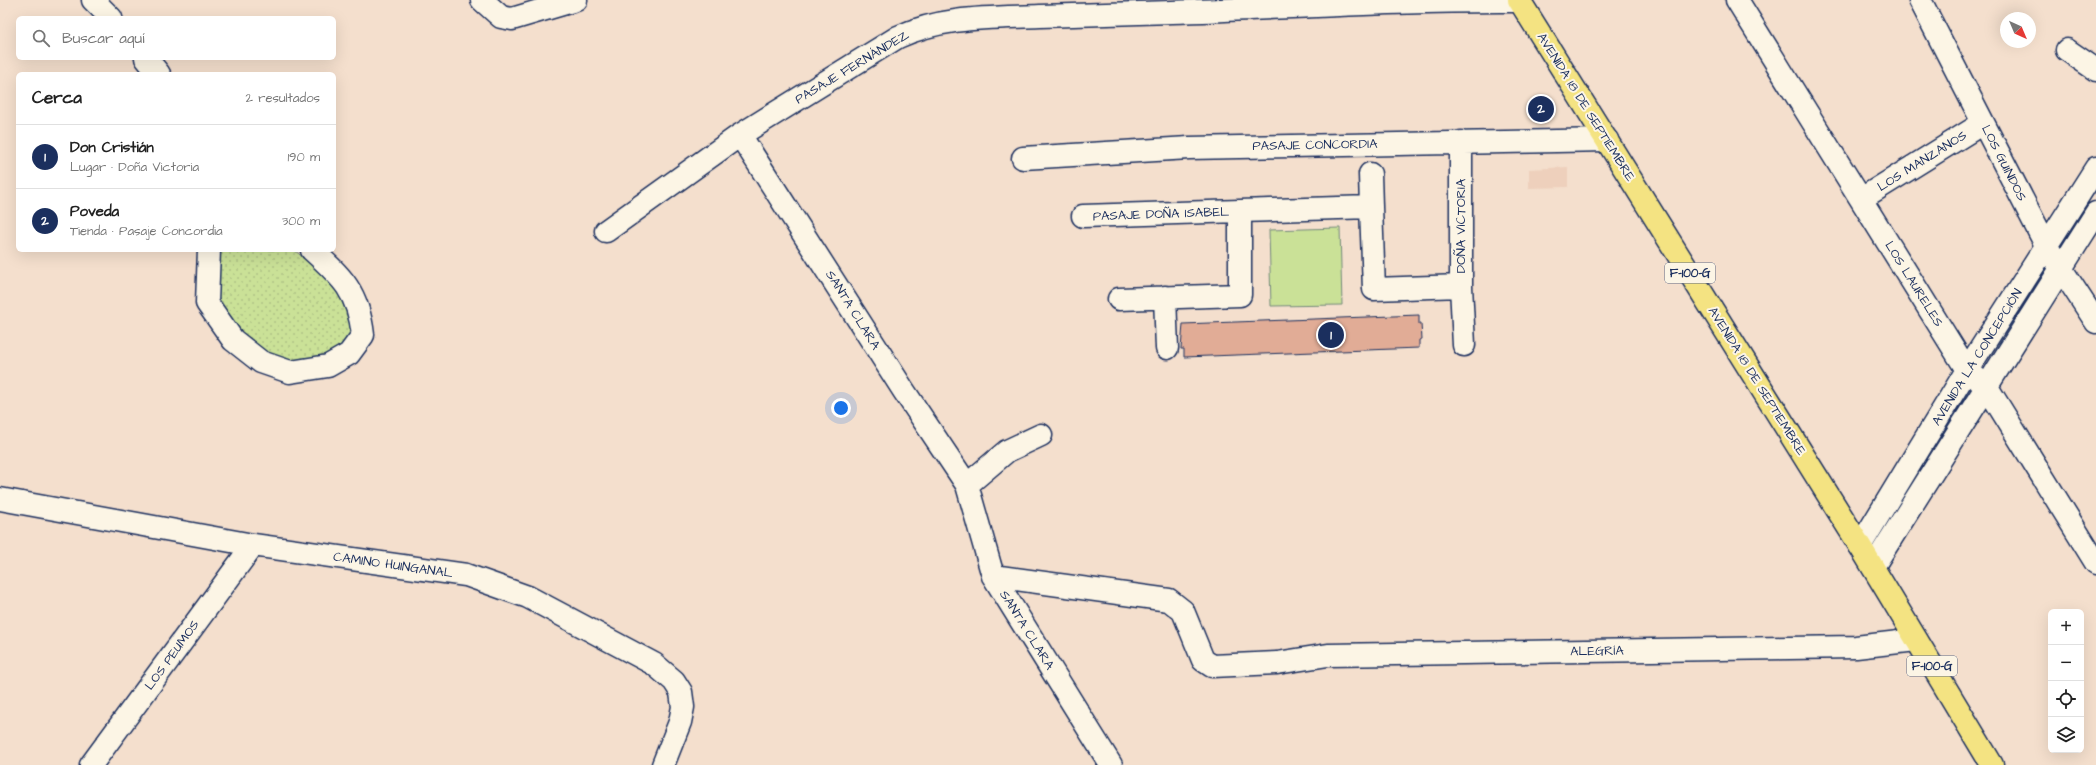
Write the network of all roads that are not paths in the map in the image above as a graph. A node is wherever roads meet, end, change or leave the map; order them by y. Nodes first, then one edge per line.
1 (93, 0) edge
2 (482, 0) edge
3 (576, 0) edge
4 (1519, 0) edge
5 (1737, 0) edge
6 (1920, 0) edge
7 (109, 16) edge
8 (2067, 50) dead end
9 (148, 60) edge
10 (2096, 70) edge
11 (157, 72) edge
12 (1983, 123) junction
13 (740, 135) junction
14 (1607, 140) junction
15 (1462, 142) junction
16 (1023, 158) dead end
17 (2096, 168) edge
18 (1370, 174) dead end
19 (1861, 199) junction
20 (1371, 207) junction
21 (1240, 211) junction
22 (2096, 213) edge
23 (1082, 216) dead end
24 (606, 231) dead end
25 (2047, 247) junction
26 (209, 252) edge
27 (314, 252) edge
28 (2062, 267) junction
29 (1461, 286) junction
30 (1165, 297) junction
31 (1119, 299) dead end
32 (2096, 322) edge
33 (1464, 345) dead end
34 (1168, 348) dead end
35 (1967, 370) junction
36 (1987, 387) junction
37 (1041, 435) dead end
38 (967, 485) junction
39 (0, 499) edge
40 (253, 545) junction
41 (1860, 546) junction
42 (2096, 563) edge
43 (1873, 567) junction
44 (993, 576) junction
45 (1916, 640) junction
46 (91, 765) edge
47 (663, 765) edge
48 (1111, 765) edge
49 (1992, 765) edge

1 - 7 street
2 - 3 street
4 - 13 street, PASAJE FERNÁNDEZ
4 - 14 main road, AVENIDA 18 DE SEPTIEMBRE / F-100-G
5 - 19 street, LOS LAURELES
6 - 12 street, LOS GUINDOS
8 - 10 street
9 - 11 street
12 - 19 street, LOS MANZANOS
12 - 25 street, LOS GUINDOS
13 - 24 street, PASAJE FERNÁNDEZ
13 - 38 street, SANTA CLARA
14 - 15 street, PASAJE CONCORDIA
14 - 41 main road, AVENIDA 18 DE SEPTIEMBRE / F-100-G
15 - 16 street, PASAJE CONCORDIA
15 - 29 street, DOÑA VICTORIA
17 - 25 street, AVENIDA LA CONCEPCIÓN
18 - 20 street, DOÑA VICTORIA
19 - 35 street, LOS LAURELES
20 - 21 street
20 - 29 street, DOÑA VICTORIA
21 - 23 street, PASAJE DOÑA ISABEL
21 - 30 street
22 - 28 street, AVENIDA LA CONCEPCIÓN
25 - 28 street, LOS GUINDOS
25 - 35 street, AVENIDA LA CONCEPCIÓN
26 - 27 street
28 - 32 street, LOS GUINDOS
28 - 36 street, AVENIDA LA CONCEPCIÓN
29 - 33 street
30 - 31 street
30 - 34 street
35 - 36 street, LOS LAURELES
35 - 41 street, AVENIDA LA CONCEPCIÓN
36 - 42 street, LOS LAURELES
36 - 43 street, AVENIDA LA CONCEPCIÓN
37 - 38 street
38 - 44 street, SANTA CLARA
39 - 40 street, CAMINO HUINGANAL
40 - 46 street, LOS PEUMOS
40 - 47 street, CAMINO HUINGANAL
41 - 43 main road, AVENIDA 18 DE SEPTIEMBRE / F-100-G
43 - 45 main road, AVENIDA 18 DE SEPTIEMBRE / F-100-G
44 - 45 street, ALEGRÍA
44 - 48 street, SANTA CLARA
45 - 49 main road, AVENIDA 18 DE SEPTIEMBRE / F-100-G

